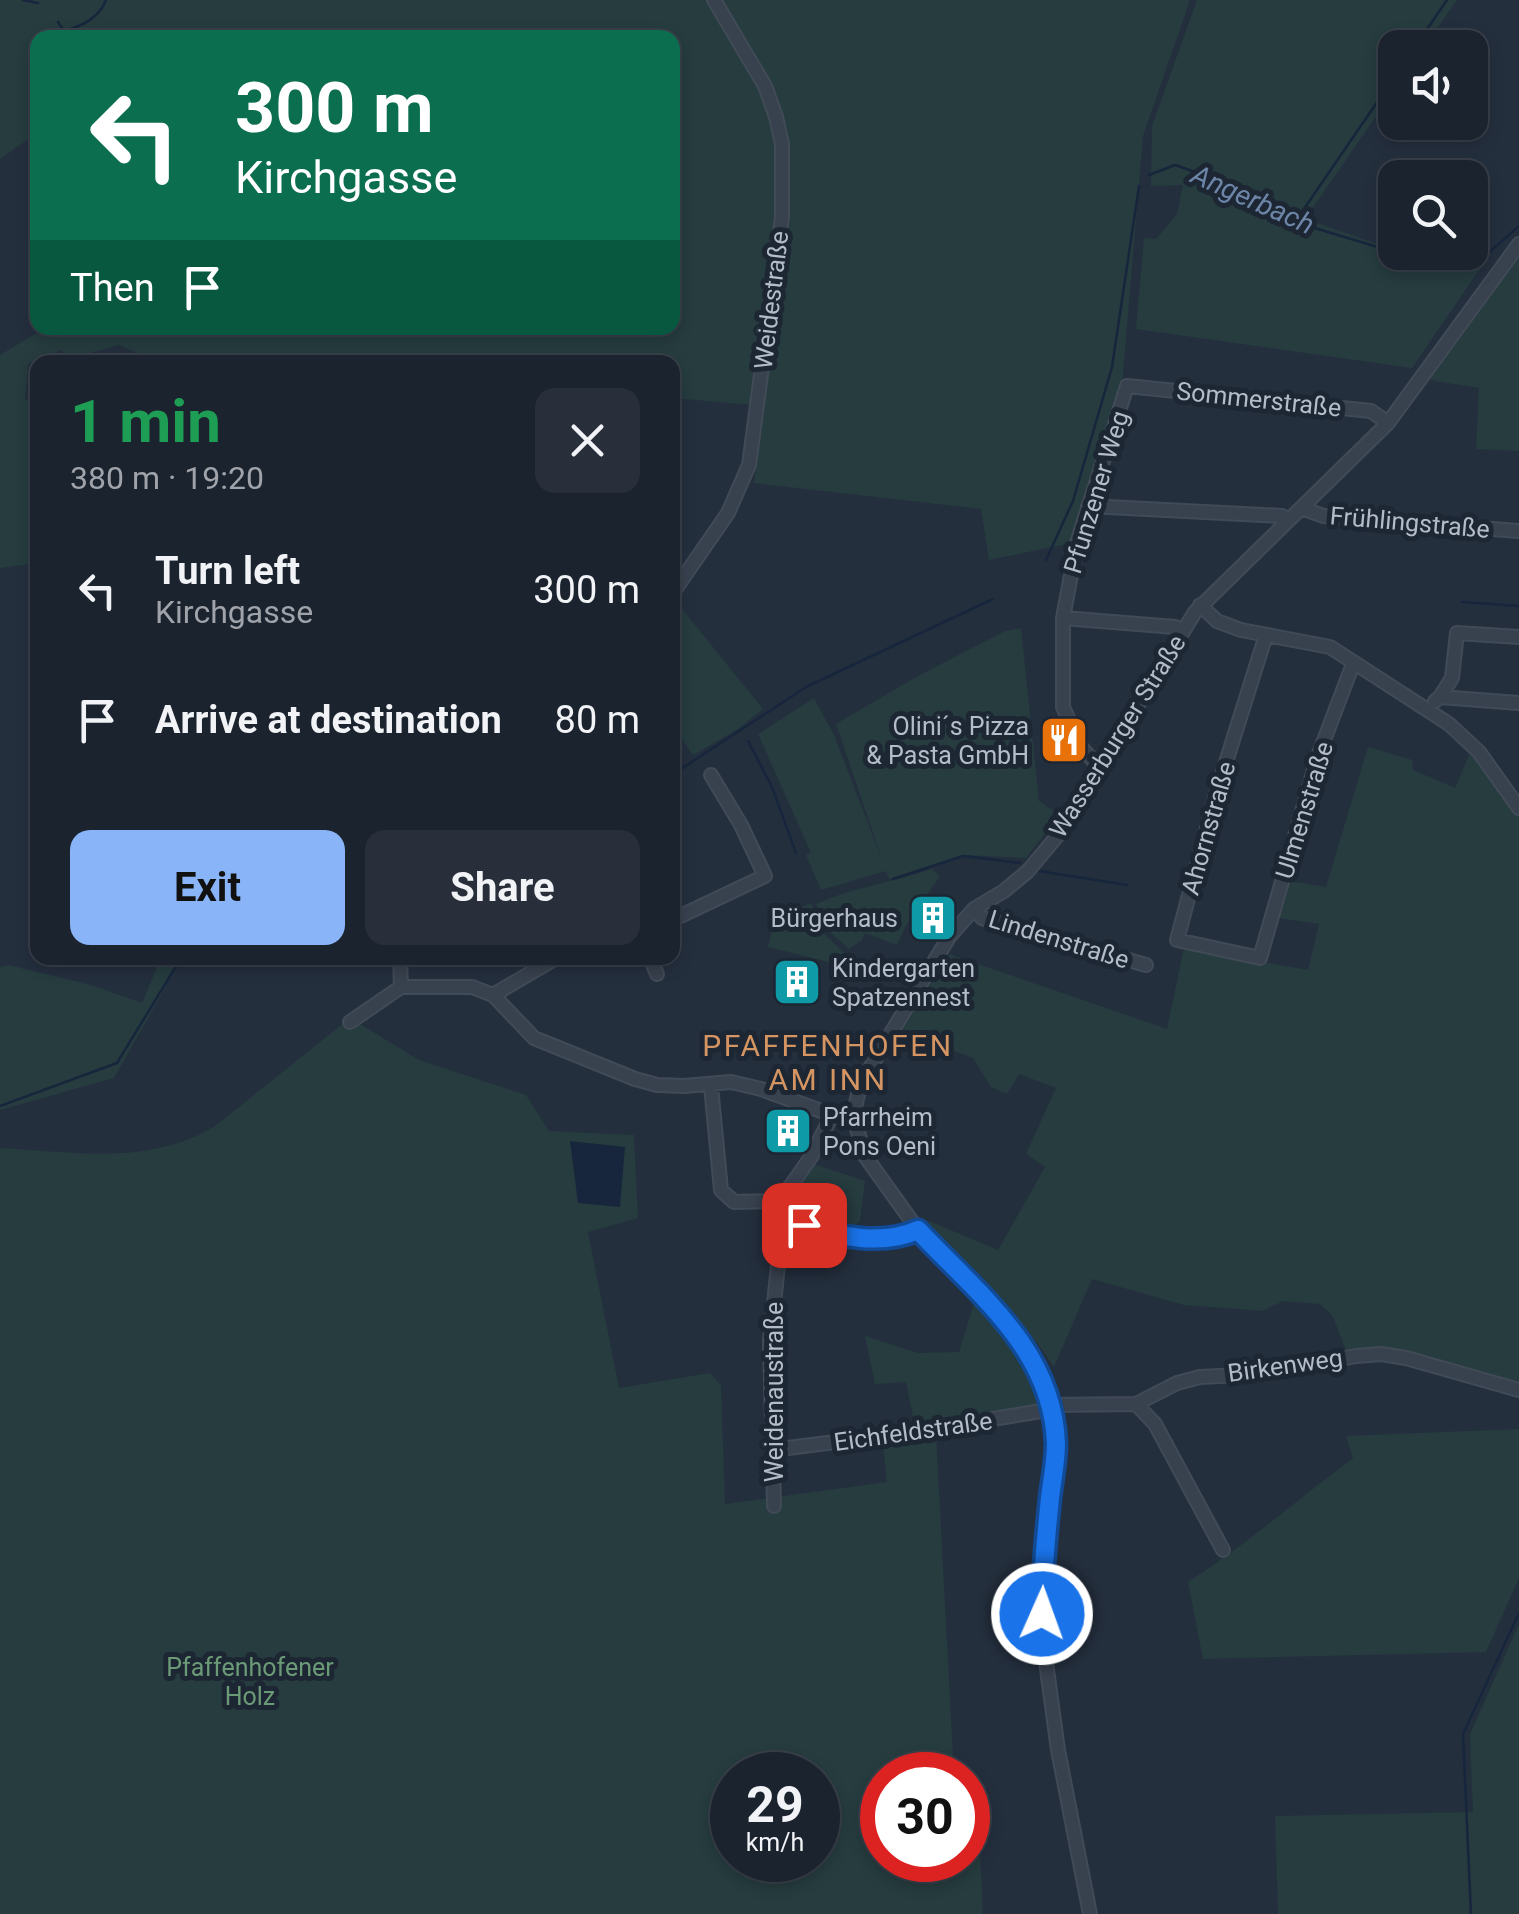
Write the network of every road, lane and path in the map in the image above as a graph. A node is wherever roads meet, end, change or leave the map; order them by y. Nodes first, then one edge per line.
1 (714, 0) edge
2 (1519, 244) edge
3 (1127, 386) joint
4 (1388, 422) junction
5 (1088, 506) junction
6 (1302, 508) junction
7 (1289, 520) junction
8 (1519, 531) edge
9 (680, 582) edge
10 (1200, 605) junction
11 (1063, 618) junction
12 (1181, 630) junction
13 (1266, 635) junction
14 (1519, 638) edge
15 (1353, 664) junction
16 (1440, 697) junction
17 (1519, 703) edge
18 (1426, 710) junction
19 (1100, 768) junction
20 (711, 775) dead end
21 (1519, 808) edge
22 (974, 908) junction
23 (680, 916) edge
24 (1260, 958) joint
25 (400, 965) edge
26 (544, 965) edge
27 (653, 965) edge
28 (1146, 965) dead end
29 (656, 974) dead end
30 (401, 987) junction
31 (493, 996) junction
32 (350, 1022) dead end
33 (710, 1086) junction
34 (853, 1115) junction
35 (832, 1116) junction
36 (780, 1201) junction
37 (784, 1218) junction
38 (918, 1230) junction
39 (1519, 1390) edge
40 (1136, 1404) junction
41 (1052, 1407) junction
42 (772, 1450) junction
43 (774, 1506) dead end
44 (1223, 1550) dead end
45 (1090, 1914) edge

1 - 9 street, Weidestraße
2 - 4 street, Wasserburger Straße
3 - 4 street, Sommerstraße
3 - 5 street, Pfunzener Weg
4 - 6 street, Wasserburger Straße
5 - 7 street
5 - 11 street, Pfunzener Weg
6 - 7 street, Wasserburger Straße
6 - 8 street, Frühlingstraße
7 - 10 street, Wasserburger Straße
10 - 12 street, Wasserburger Straße
10 - 13 street
11 - 12 street
11 - 19 street, Pfunzener Weg
12 - 19 street, Wasserburger Straße
13 - 15 street
13 - 24 street, Ahornstraße
14 - 16 street
15 - 18 street
15 - 24 street, Ulmenstraße
16 - 17 street
16 - 18 street
18 - 21 street
19 - 22 street, Wasserburger Straße
20 - 23 street
22 - 28 street, Lindenstraße
22 - 34 street, Wasserburger Straße
25 - 30 street
26 - 31 street
27 - 29 street
30 - 31 street
30 - 32 street
31 - 33 street
33 - 35 street
33 - 36 street
34 - 35 street
34 - 38 street
35 - 36 street
36 - 37 street, Weidenaustraße
37 - 38 street
37 - 42 street, Weidenaustraße
38 - 41 street
39 - 40 street, Birkenweg
40 - 41 street, Birkenweg
40 - 44 street
41 - 42 street, Eichfeldstraße
41 - 45 street
42 - 43 street, Weidenaustraße

